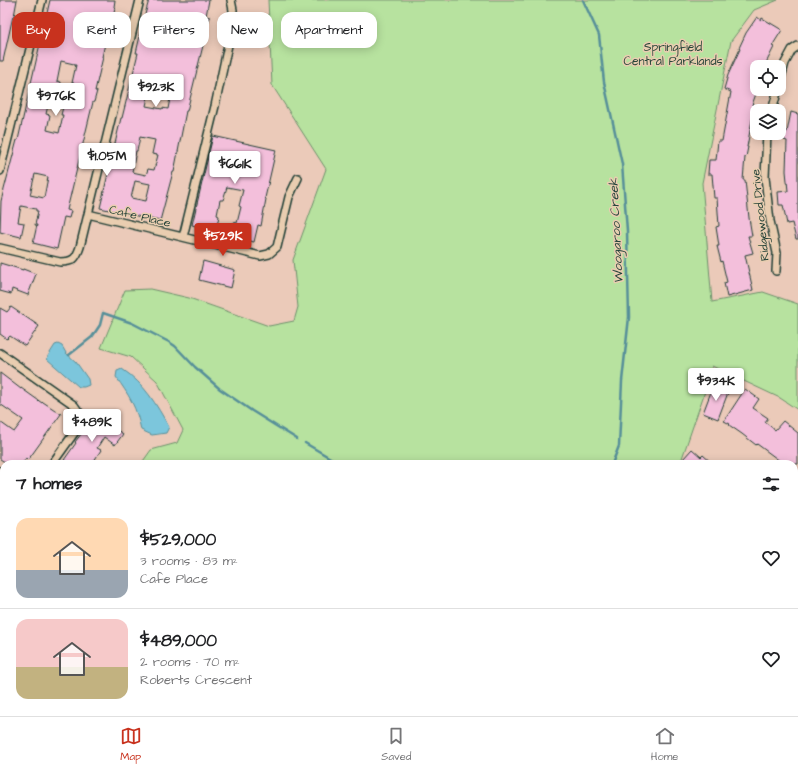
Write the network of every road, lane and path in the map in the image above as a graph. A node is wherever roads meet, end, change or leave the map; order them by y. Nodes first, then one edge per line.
1 (42, 0) edge
2 (140, 0) edge
3 (231, 0) edge
4 (798, 46) edge
5 (786, 61) edge
6 (767, 140) edge
7 (0, 171) edge
8 (298, 178) dead end
9 (88, 214) junction
10 (183, 237) junction
11 (0, 248) edge
12 (776, 270) dead end
13 (0, 352) edge
14 (55, 460) edge

1 - 7 street
2 - 9 street
3 - 10 street
4 - 5 street
6 - 12 street, Ridgewood Drive
8 - 10 street, Cafe Place
9 - 10 street, Cafe Place
9 - 11 street
13 - 14 street

